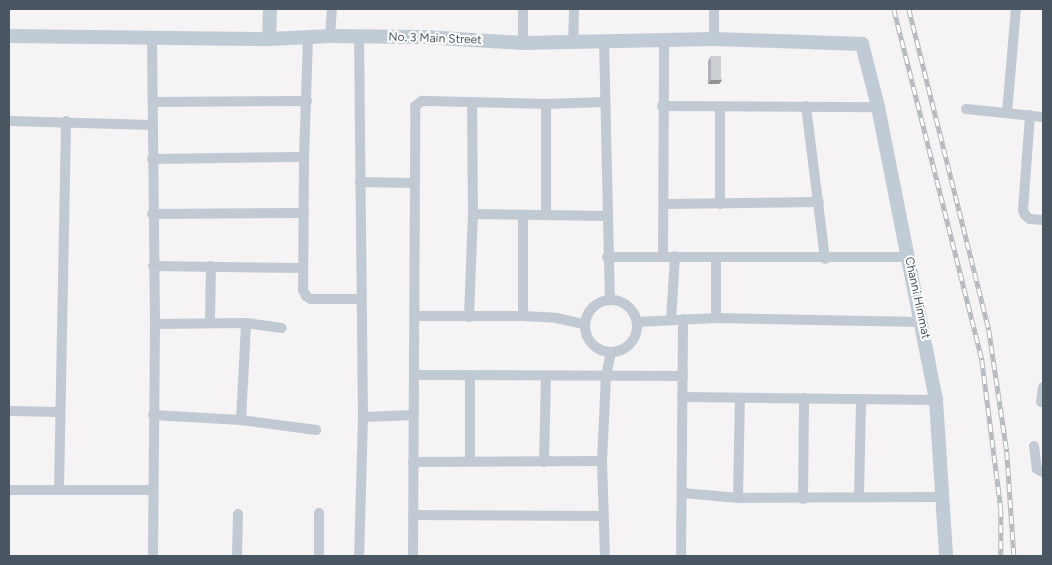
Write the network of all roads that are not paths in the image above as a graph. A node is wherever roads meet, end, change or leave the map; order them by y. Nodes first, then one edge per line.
1 (270, 9) edge
2 (332, 9) edge
3 (524, 9) edge
4 (574, 9) edge
5 (714, 9) edge
6 (1016, 9) edge
7 (9, 36) edge
8 (330, 36) junction
9 (152, 37) junction
10 (359, 37) junction
11 (308, 38) junction
12 (269, 39) junction
13 (604, 40) junction
14 (664, 40) junction
15 (714, 40) junction
16 (573, 42) junction
17 (523, 43) junction
18 (862, 44) joint
19 (307, 101) junction
20 (154, 102) junction
21 (604, 102) junction
22 (472, 103) junction
23 (546, 104) junction
24 (662, 106) junction
25 (806, 106) junction
26 (720, 107) junction
27 (878, 107) junction
28 (966, 109) dead end
29 (1007, 113) junction
30 (1030, 115) junction
31 (1043, 117) edge
32 (9, 121) edge
33 (66, 121) junction
34 (153, 125) junction
35 (304, 156) junction
36 (152, 159) junction
37 (360, 182) junction
38 (415, 183) junction
39 (819, 202) junction
40 (664, 204) junction
41 (720, 204) junction
42 (304, 213) junction
43 (152, 214) junction
44 (473, 214) junction
45 (546, 214) junction
46 (523, 215) junction
47 (606, 216) junction
48 (1043, 220) edge
49 (663, 256) junction
50 (675, 256) junction
51 (607, 257) junction
52 (908, 257) junction
53 (716, 258) junction
54 (824, 258) junction
55 (153, 266) junction
56 (211, 266) junction
57 (303, 268) junction
58 (360, 299) junction
59 (610, 299) junction
60 (416, 316) junction
61 (523, 316) junction
62 (469, 317) junction
63 (716, 318) junction
64 (683, 319) junction
65 (671, 320) junction
66 (210, 322) junction
67 (637, 322) junction
68 (922, 322) junction
69 (246, 323) junction
70 (155, 324) junction
71 (584, 324) junction
72 (282, 328) dead end
73 (611, 352) junction
74 (414, 375) junction
75 (470, 375) junction
76 (606, 376) junction
77 (683, 376) junction
78 (546, 377) junction
79 (1043, 387) edge
80 (682, 397) junction
81 (740, 398) junction
82 (804, 398) junction
83 (860, 399) junction
84 (936, 400) junction
85 (1041, 402) dead end
86 (9, 411) edge
87 (59, 412) junction
88 (153, 415) junction
89 (414, 415) junction
90 (363, 417) junction
91 (241, 420) junction
92 (316, 430) dead end
93 (1034, 446) dead end
94 (470, 460) junction
95 (602, 461) junction
96 (413, 462) junction
97 (544, 462) junction
98 (1043, 472) edge
99 (59, 489) junction
100 (9, 490) edge
101 (152, 490) junction
102 (683, 493) junction
103 (859, 497) junction
104 (942, 497) junction
105 (738, 498) junction
106 (803, 498) junction
107 (319, 513) dead end
108 (238, 514) dead end
109 (413, 515) junction
110 (604, 516) junction
111 (153, 556) edge
112 (237, 556) edge
113 (319, 556) edge
114 (359, 556) edge
115 (413, 556) edge
116 (605, 556) edge
117 (681, 556) edge
118 (946, 556) edge

1 - 12 street
2 - 8 street
3 - 17 street
4 - 16 street
5 - 15 street
6 - 29 street
7 - 9 street, No. 3 Main Street
8 - 10 street, No. 3 Main Street
8 - 11 street, No. 3 Main Street
9 - 12 street, No. 3 Main Street
9 - 20 street
10 - 17 street, No. 3 Main Street
10 - 37 street
11 - 12 street, No. 3 Main Street
11 - 19 street
13 - 14 street, No. 3 Main Street
13 - 16 street, No. 3 Main Street
13 - 21 street
14 - 15 street, No. 3 Main Street
14 - 24 street
15 - 18 street, No. 3 Main Street
16 - 17 street, No. 3 Main Street
18 - 27 street, Channi Himmat
19 - 20 street
19 - 35 street
20 - 34 street
21 - 23 street
21 - 47 street
22 - 23 street
22 - 38 street
22 - 44 street
23 - 45 street
24 - 26 street
24 - 40 street
25 - 26 street
25 - 27 street
25 - 39 street
26 - 41 street
27 - 52 street, Channi Himmat
28 - 29 street
29 - 30 street
30 - 31 street
30 - 48 street
32 - 33 street
33 - 34 street
33 - 87 street
34 - 36 street
35 - 36 street
35 - 42 street
36 - 43 street
37 - 38 street
37 - 58 street
38 - 60 street
39 - 41 street
39 - 54 street
40 - 41 street
40 - 49 street
42 - 43 street
42 - 57 street
43 - 55 street
44 - 46 street
44 - 62 street
45 - 46 street
45 - 47 street
46 - 61 street
47 - 51 street
49 - 50 street
49 - 51 street
50 - 53 street
50 - 65 street
51 - 59 street
52 - 54 street
52 - 68 street, Channi Himmat
53 - 54 street
53 - 63 street
55 - 56 street
55 - 70 street
56 - 57 street
56 - 66 street
57 - 58 street
58 - 90 street
59 - 67 street
59 - 71 street
60 - 62 street
60 - 74 street
61 - 62 street
61 - 71 street
63 - 64 street
63 - 68 street
64 - 65 street
64 - 77 street
65 - 67 street
66 - 69 street
66 - 70 street
67 - 73 street
68 - 84 street, Channi Himmat
69 - 72 street
69 - 91 street
70 - 88 street
71 - 73 street
73 - 76 street
74 - 75 street
74 - 89 street
75 - 78 street
75 - 94 street
76 - 77 street
76 - 78 street
76 - 95 street
77 - 80 street
78 - 97 street
79 - 85 street
80 - 81 street
80 - 102 street
81 - 82 street
81 - 105 street
82 - 83 street
82 - 106 street
83 - 84 street
83 - 103 street
84 - 104 street, Channi Himmat
86 - 87 street
87 - 99 street
88 - 91 street
88 - 101 street
89 - 90 street
89 - 96 street
90 - 114 street
91 - 92 street
93 - 98 street
94 - 96 street
94 - 97 street
95 - 97 street
95 - 110 street
96 - 109 street
99 - 100 street
99 - 101 street
101 - 111 street
102 - 105 street
102 - 117 street
103 - 104 street
103 - 106 street
104 - 118 street, Channi Himmat
105 - 106 street
107 - 113 street
108 - 112 street
109 - 110 street
109 - 115 street
110 - 116 street

